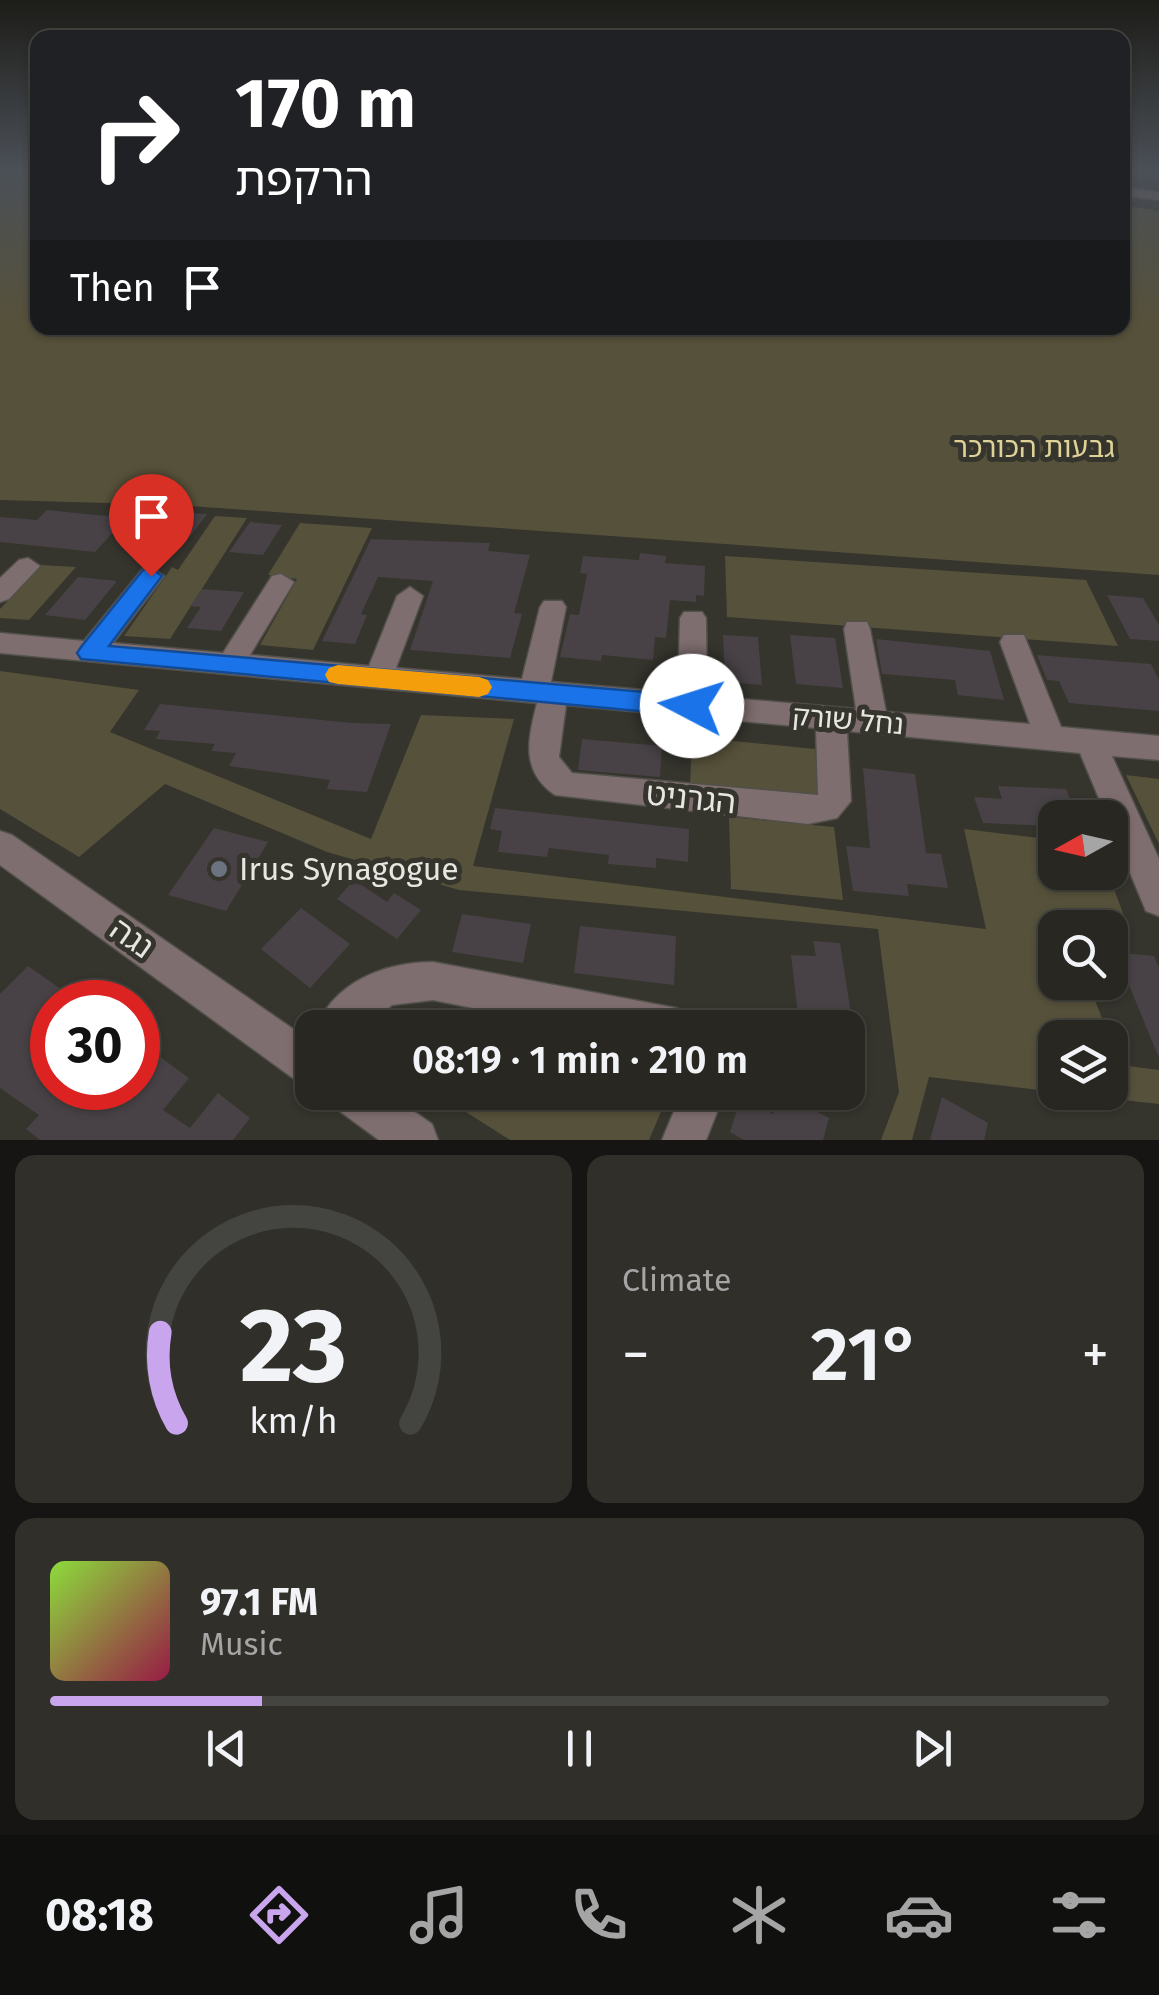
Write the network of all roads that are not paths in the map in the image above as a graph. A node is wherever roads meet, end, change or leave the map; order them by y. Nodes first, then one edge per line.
1 (28, 566) dead end
2 (151, 576) dead end
3 (280, 582) dead end
4 (0, 593) edge
5 (410, 596) dead end
6 (552, 607) dead end
7 (693, 618) dead end
8 (857, 629) dead end
9 (1014, 642) dead end
10 (0, 643) edge
11 (90, 653) junction
12 (230, 665) junction
13 (378, 678) junction
14 (544, 693) junction
15 (692, 706) junction
16 (831, 718) junction
17 (872, 722) junction
18 (1050, 738) junction
19 (1090, 741) junction
20 (1159, 748) edge
21 (0, 846) edge
22 (1159, 900) edge
23 (355, 1010) edge
24 (581, 1010) edge
25 (295, 1050) edge
26 (374, 1110) edge
27 (696, 1110) edge
28 (416, 1140) edge
29 (684, 1140) edge

1 - 4 street
2 - 11 street
3 - 12 street
5 - 13 street
6 - 14 street
7 - 15 street
8 - 17 street
9 - 18 street
10 - 11 street, נחל שורק
11 - 12 street, נחל שורק
12 - 13 street, נחל שורק
13 - 14 street, נחל שורק
14 - 15 street, נחל שורק
14 - 16 street, הגרניט
15 - 16 street, נחל שורק
16 - 17 street, נחל שורק
17 - 18 street, נחל שורק
18 - 19 street, נחל שורק
19 - 20 street, נחל שורק
19 - 22 street
21 - 25 street, נגה
23 - 24 street
26 - 28 street
27 - 29 street

